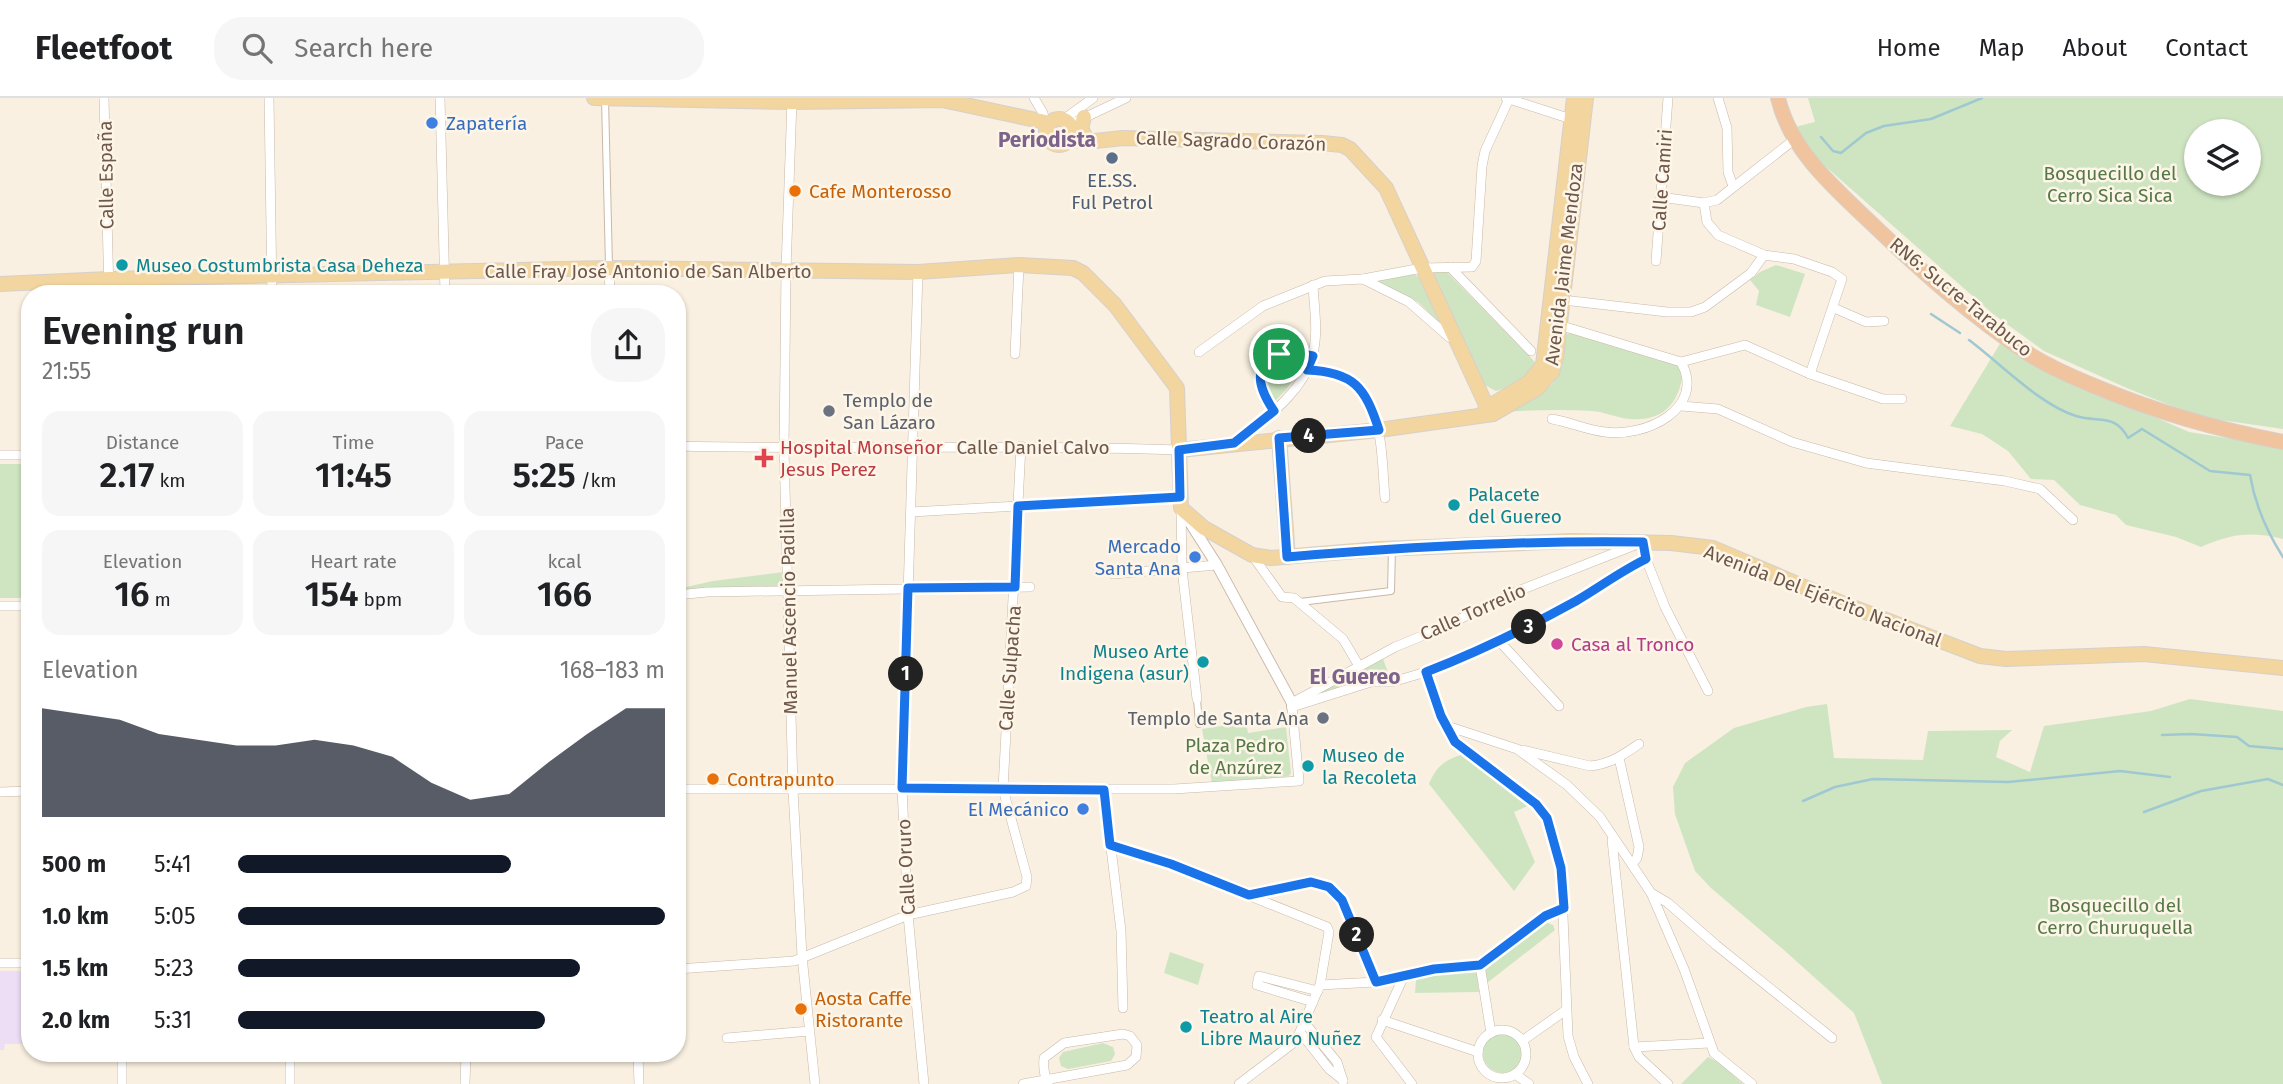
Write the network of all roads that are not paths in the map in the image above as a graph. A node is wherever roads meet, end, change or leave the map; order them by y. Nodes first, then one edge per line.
1 (104, 98) edge
2 (269, 98) edge
3 (440, 98) edge
4 (594, 98) edge
5 (1034, 98) edge
6 (1093, 98) edge
7 (1126, 98) edge
8 (1574, 98) edge
9 (1586, 98) edge
10 (1668, 98) edge
11 (1718, 98) edge
12 (1778, 98) edge
13 (606, 99) edge
14 (646, 99) edge
15 (942, 99) edge
16 (1507, 99) edge
17 (792, 100) edge
18 (1084, 117) junction
19 (1577, 121) junction
20 (1055, 124) junction
21 (1795, 139) junction
22 (1069, 140) junction
23 (1088, 141) junction
24 (1733, 186) junction
25 (1660, 197) junction
26 (1704, 202) junction
27 (1763, 255) junction
28 (1656, 261) dead end
29 (1019, 265) junction
30 (1450, 267) junction
31 (609, 268) junction
32 (1422, 268) junction
33 (786, 270) junction
34 (445, 272) junction
35 (918, 272) junction
36 (272, 276) junction
37 (1363, 279) junction
38 (0, 284) edge
39 (36, 285) edge
40 (109, 285) edge
41 (139, 285) edge
42 (272, 285) edge
43 (445, 285) edge
44 (610, 285) edge
45 (1312, 285) junction
46 (1563, 300) junction
47 (1834, 308) junction
48 (1884, 321) dead end
49 (1559, 325) junction
50 (1457, 338) junction
51 (1531, 351) dead end
52 (1199, 352) dead end
53 (1015, 354) dead end
54 (1313, 356) junction
55 (1681, 362) junction
56 (1307, 370) junction
57 (1810, 374) junction
58 (1902, 399) dead end
59 (1681, 406) junction
60 (1274, 411) junction
61 (1484, 411) junction
62 (1552, 419) dead end
63 (1379, 430) junction
64 (1279, 438) junction
65 (2283, 442) edge
66 (1234, 443) junction
67 (686, 446) edge
68 (1021, 446) junction
69 (912, 447) junction
70 (784, 449) junction
71 (1179, 450) junction
72 (0, 455) edge
73 (21, 455) edge
74 (1385, 498) dead end
75 (1180, 503) junction
76 (1018, 506) junction
77 (911, 512) junction
78 (2073, 520) dead end
79 (1643, 542) junction
80 (1392, 549) junction
81 (1252, 555) junction
82 (1287, 557) junction
83 (1646, 559) junction
84 (1217, 565) junction
85 (1182, 569) junction
86 (1113, 574) dead end
87 (1015, 587) junction
88 (1030, 587) dead end
89 (908, 588) junction
90 (790, 591) junction
91 (686, 594) edge
92 (1300, 602) junction
93 (0, 606) edge
94 (21, 606) edge
95 (1500, 642) junction
96 (1359, 666) junction
97 (2283, 668) edge
98 (1426, 672) junction
99 (1708, 691) dead end
100 (1197, 699) joint
101 (1292, 705) junction
102 (1559, 706) dead end
103 (1199, 724) dead end
104 (1447, 726) junction
105 (1639, 744) dead end
106 (1517, 749) junction
107 (1619, 758) junction
108 (902, 788) junction
109 (686, 789) edge
110 (793, 789) junction
111 (1003, 789) junction
112 (1104, 790) junction
113 (21, 791) edge
114 (0, 792) edge
115 (1611, 835) junction
116 (1110, 845) junction
117 (1632, 864) junction
118 (1651, 893) junction
119 (1249, 895) junction
120 (1564, 908) junction
121 (908, 915) junction
122 (803, 956) junction
123 (0, 963) edge
124 (21, 963) edge
125 (1480, 965) junction
126 (686, 968) edge
127 (1403, 978) junction
128 (1376, 982) junction
129 (1319, 988) junction
130 (1313, 1002) junction
131 (1123, 1008) dead end
132 (1566, 1010) junction
133 (1382, 1020) junction
134 (1304, 1022) junction
135 (810, 1031) junction
136 (1300, 1032) junction
137 (1491, 1033) junction
138 (727, 1038) dead end
139 (1832, 1038) dead end
140 (1522, 1041) junction
141 (1709, 1043) junction
142 (1634, 1047) junction
143 (1478, 1052) junction
144 (122, 1062) edge
145 (290, 1062) edge
146 (466, 1062) edge
147 (638, 1062) edge
148 (1488, 1074) junction
149 (1515, 1074) junction
150 (1047, 1082) edge
151 (1345, 1082) edge
152 (122, 1084) edge
153 (290, 1084) edge
154 (465, 1084) edge
155 (639, 1084) edge
156 (815, 1084) edge
157 (924, 1084) edge
158 (1023, 1084) edge
159 (1239, 1084) edge
160 (1412, 1084) edge
161 (1480, 1084) edge
162 (1529, 1084) edge
163 (1588, 1084) edge
164 (1668, 1084) edge
165 (1752, 1084) edge

1 - 40 street, Calle España
2 - 36 street
3 - 34 street
4 - 13 main road
5 - 20 street
6 - 20 street
7 - 18 street
8 - 19 main road, Avenida Jaime Mendoza
9 - 19 main road, Avenida Jaime Mendoza
10 - 25 street, Calle Camiri
11 - 24 street
12 - 21 highway, RN6: Sucre-Tarabuco
13 - 14 main road
13 - 31 street
14 - 17 main road
15 - 17 main road
15 - 20 main road
16 - 19 street
16 - 30 street
17 - 33 street, Manuel Ascencio Padilla
18 - 20 street
18 - 23 main road
19 - 46 main road, Avenida Jaime Mendoza
19 - 61 main road, Avenida Jaime Mendoza
20 - 22 main road
20 - 22 main road, Calle Sagrado Corazón
21 - 24 street
21 - 65 highway, RN6: Sucre-Tarabuco
22 - 23 main road, Calle Sagrado Corazón
23 - 32 main road, Calle Sagrado Corazón
24 - 26 street
25 - 26 street
25 - 28 street, Calle Camiri
26 - 27 street
27 - 46 street
27 - 47 street
29 - 35 main road, Calle Fray José Antonio de San Alberto
29 - 53 street
29 - 71 main road, Calle Fray José Antonio de San Alberto
30 - 32 street
30 - 51 street
31 - 33 main road, Calle Fray José Antonio de San Alberto
31 - 34 main road, Calle Fray José Antonio de San Alberto
31 - 44 street
32 - 37 street
32 - 50 main road, Calle Sagrado Corazón
33 - 35 main road, Calle Fray José Antonio de San Alberto
33 - 70 street, Manuel Ascencio Padilla
34 - 36 main road, Calle Fray José Antonio de San Alberto
34 - 43 street
35 - 69 street, Calle Oruro
36 - 41 main road, Calle Fray José Antonio de San Alberto
36 - 42 street
37 - 45 street
37 - 50 street
38 - 39 main road, Calle Fray José Antonio de San Alberto
45 - 52 street
45 - 54 street
46 - 49 main road, Avenida Jaime Mendoza
47 - 48 street
47 - 57 street
49 - 55 street
49 - 61 main road, Avenida Jaime Mendoza
50 - 61 main road, Calle Sagrado Corazón
54 - 56 street
54 - 60 street
55 - 57 street
55 - 59 street
56 - 60 street
56 - 63 street
57 - 58 street
59 - 62 street
59 - 78 street
60 - 66 street
61 - 63 main road
63 - 64 main road
63 - 74 street
64 - 66 main road
64 - 82 main road
66 - 71 main road
67 - 70 street, Calle Daniel Calvo
68 - 69 street, Calle Daniel Calvo
68 - 71 street, Calle Daniel Calvo
68 - 76 street, Calle Sulpacha
69 - 70 street, Calle Daniel Calvo
69 - 77 street, Calle Oruro
70 - 90 street, Manuel Ascencio Padilla
71 - 75 main road
72 - 73 street
75 - 76 street
75 - 81 main road, Avenida Del Ejército Nacional
75 - 84 street
75 - 85 street
76 - 77 street
76 - 87 street, Calle Sulpacha
77 - 89 street, Calle Oruro
79 - 80 main road, Avenida Del Ejército Nacional
79 - 83 street
79 - 96 street, Calle Torrelio
79 - 97 main road, Avenida Del Ejército Nacional
80 - 82 main road, Avenida Del Ejército Nacional
80 - 92 street
81 - 82 main road, Avenida Del Ejército Nacional
81 - 92 street
83 - 95 street
83 - 99 street
84 - 85 street
84 - 101 street
85 - 86 street
85 - 100 street
87 - 88 street
87 - 89 street
87 - 111 street, Calle Sulpacha
89 - 90 street
89 - 108 street, Calle Oruro
90 - 91 street
90 - 110 street, Manuel Ascencio Padilla
92 - 96 street
93 - 94 street
95 - 98 street
95 - 102 street
96 - 101 street, Calle Torrelio
98 - 101 street
98 - 104 street
100 - 103 street
101 - 112 street
104 - 106 street
104 - 120 street
105 - 107 street
106 - 107 street
106 - 115 street
107 - 117 street
108 - 110 street
108 - 111 street
108 - 121 street, Calle Oruro
109 - 110 street
110 - 122 street, Manuel Ascencio Padilla
111 - 112 street
111 - 121 street, Calle Sulpacha
112 - 116 street
113 - 114 street
115 - 117 street
115 - 142 street
116 - 119 street
116 - 131 street
117 - 118 street
118 - 139 street
118 - 141 street
119 - 128 street
119 - 129 street
120 - 125 street
120 - 132 street
121 - 122 street
121 - 157 street, Calle Oruro
122 - 126 street
122 - 135 street, Manuel Ascencio Padilla
123 - 124 street
125 - 127 street
125 - 137 street
127 - 128 street
127 - 133 street
128 - 129 street
129 - 130 street
129 - 130 street
130 - 134 street
132 - 140 street
132 - 163 street
133 - 143 street
133 - 160 street
134 - 136 street
134 - 151 street
135 - 138 street
135 - 156 street, Manuel Ascencio Padilla
136 - 151 street
136 - 159 street
137 - 140 street
137 - 143 street
140 - 149 street
141 - 142 street
141 - 165 street
142 - 164 street
143 - 148 street
144 - 152 street
145 - 153 street
146 - 154 street
147 - 155 street
148 - 149 street
148 - 161 street
149 - 162 street
150 - 150 street
150 - 158 street

